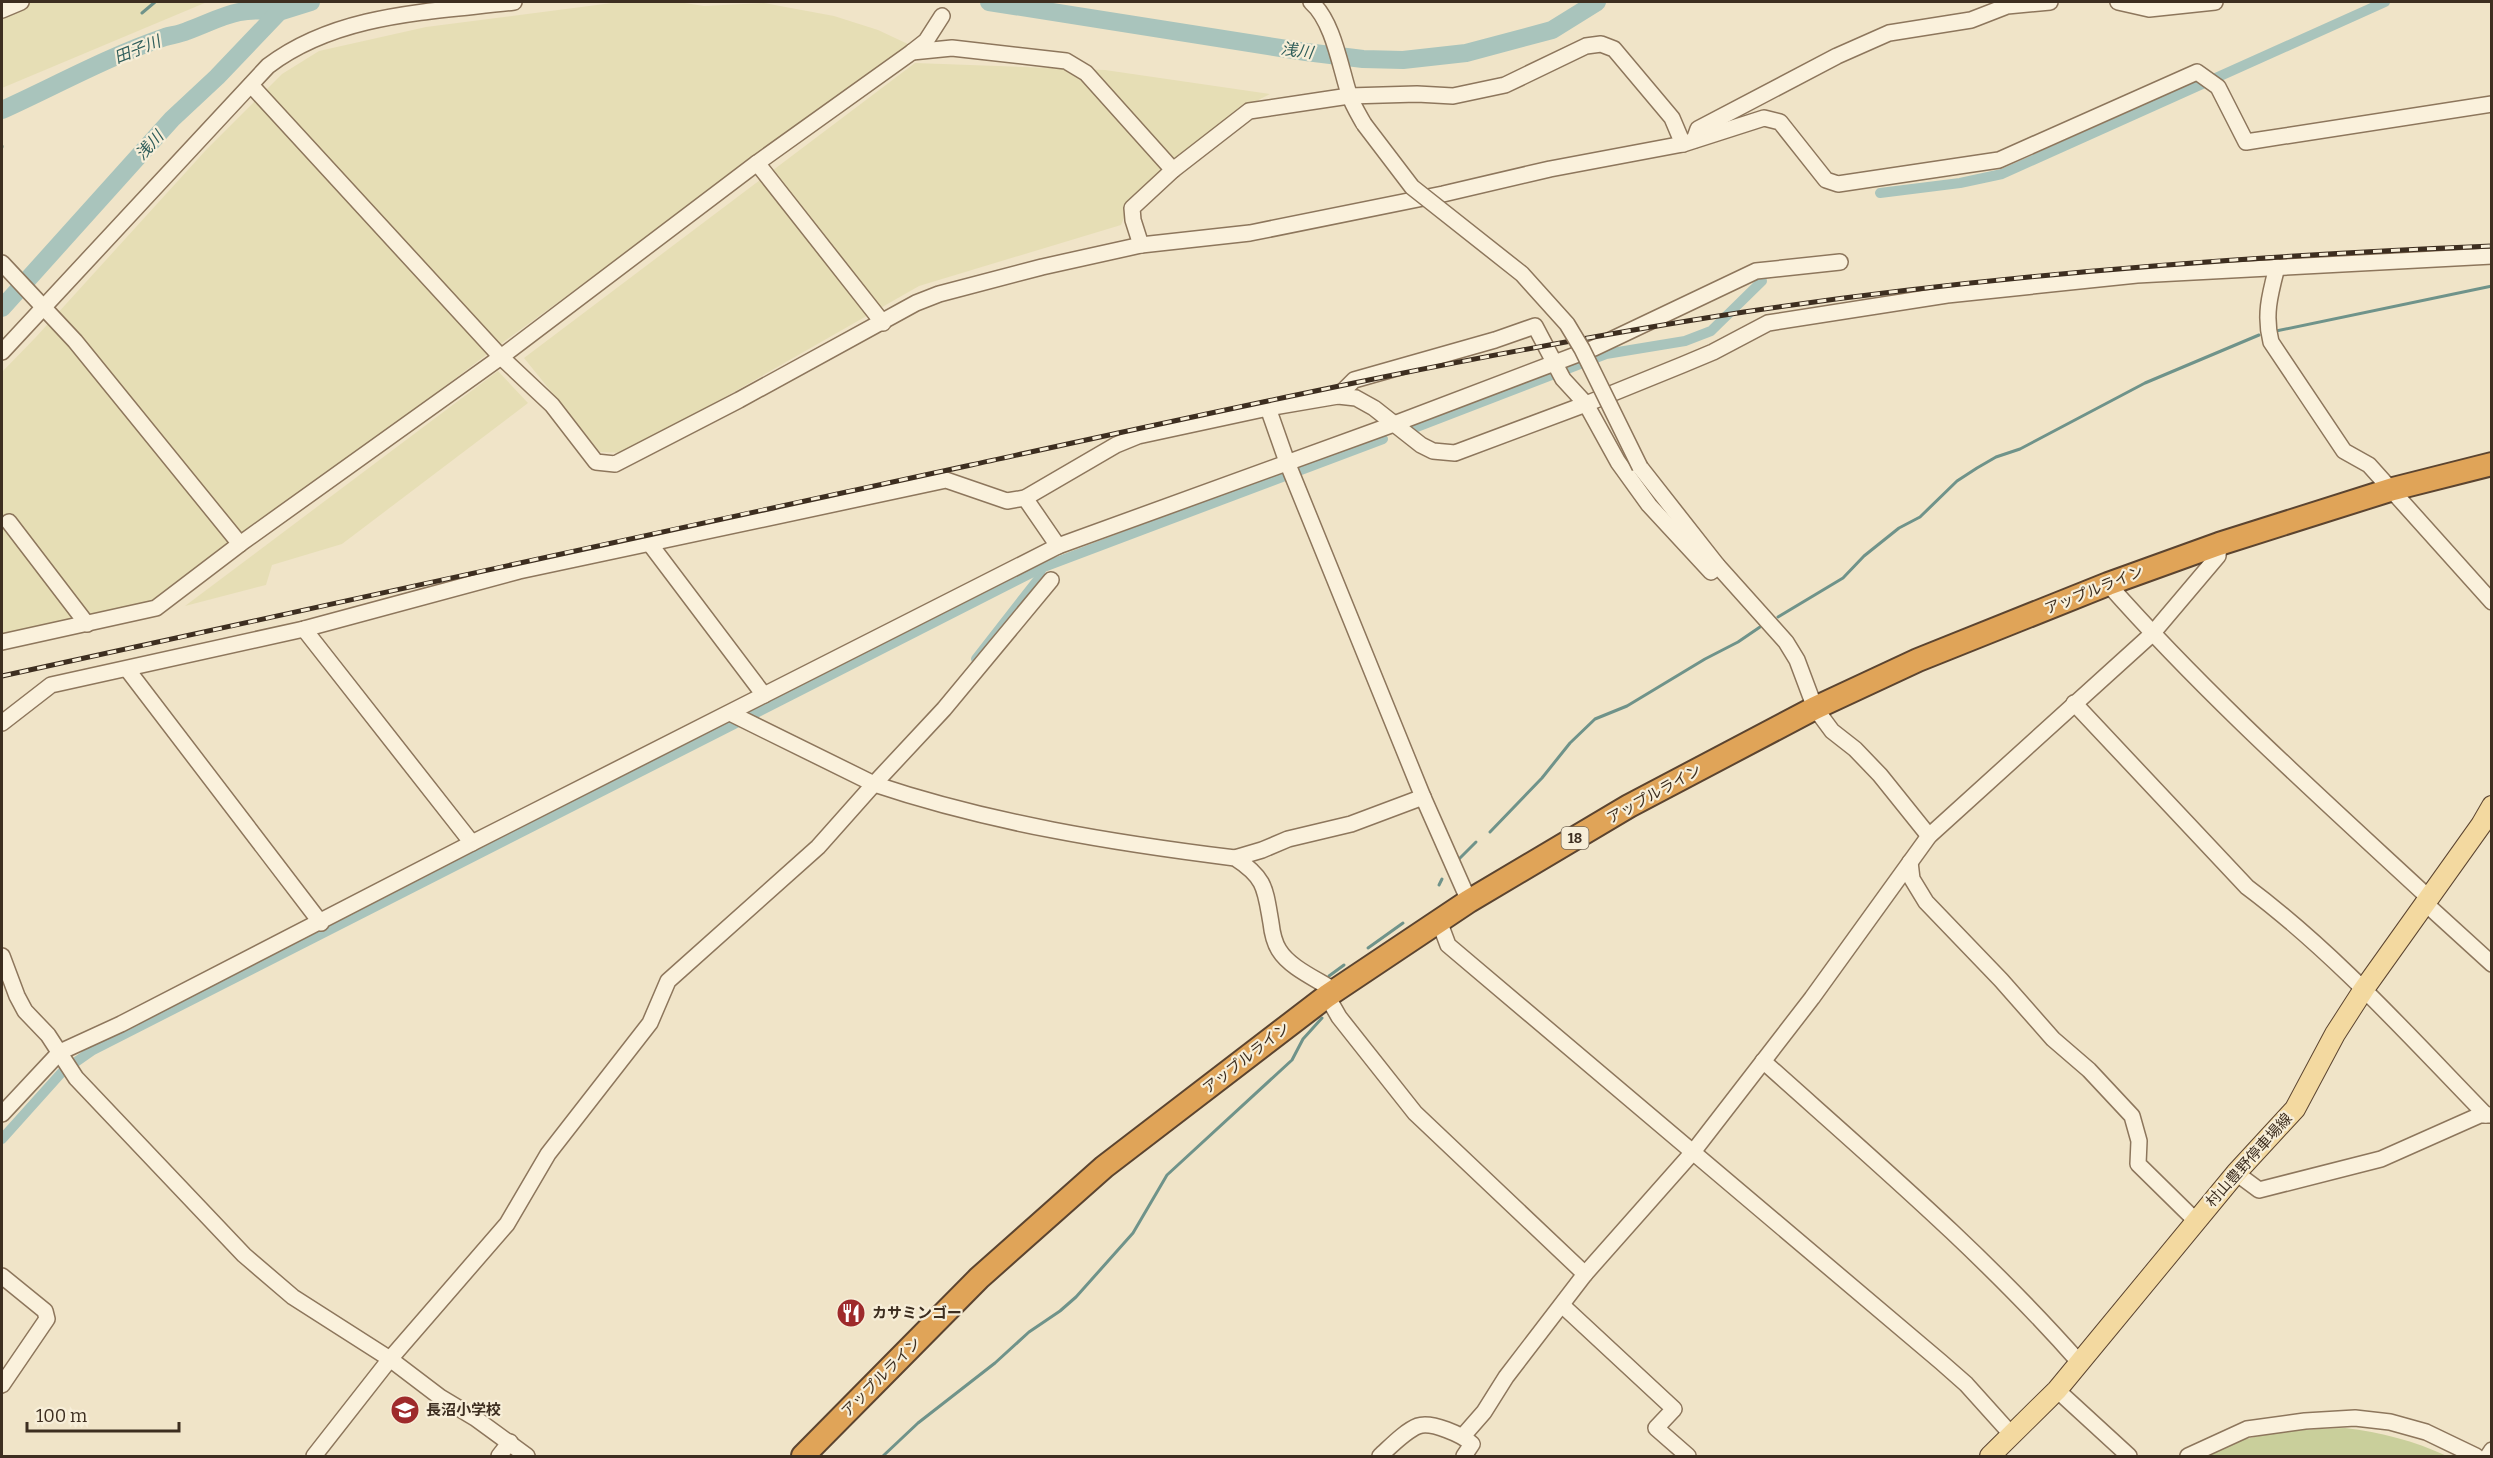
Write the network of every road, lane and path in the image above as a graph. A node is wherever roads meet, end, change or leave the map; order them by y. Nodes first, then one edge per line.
1 (21, 2) edge
2 (514, 2) edge
3 (1311, 2) edge
4 (2050, 2) edge
5 (2118, 2) edge
6 (2215, 2) edge
7 (2, 10) edge
8 (942, 16) dead end
9 (912, 52) junction
10 (251, 85) junction
11 (1349, 96) junction
12 (2492, 104) edge
13 (1688, 142) junction
14 (757, 163) junction
15 (1173, 170) junction
16 (1141, 245) junction
17 (2492, 256) edge
18 (1840, 262) dead end
19 (2, 263) edge
20 (2277, 267) junction
21 (42, 307) junction
22 (883, 323) junction
23 (2, 352) edge
24 (501, 357) junction
25 (1559, 369) junction
26 (1338, 396) junction
27 (1586, 404) junction
28 (1268, 408) junction
29 (1394, 424) junction
30 (2492, 464) edge
31 (1290, 470) junction
32 (2393, 489) junction
33 (1025, 498) junction
34 (9, 522) dead end
35 (240, 544) junction
36 (650, 544) junction
37 (2219, 544) junction
38 (1058, 546) junction
39 (1717, 565) junction
40 (1051, 580) dead end
41 (2108, 584) junction
42 (2492, 602) edge
43 (87, 624) junction
44 (304, 629) junction
45 (2152, 634) junction
46 (2, 642) edge
47 (127, 669) junction
48 (764, 695) junction
49 (2074, 703) junction
50 (1815, 708) junction
51 (738, 717) junction
52 (2, 723) edge
53 (874, 783) junction
54 (1423, 797) junction
55 (2492, 806) edge
56 (1929, 836) junction
57 (472, 843) junction
58 (1235, 858) junction
59 (1910, 862) junction
60 (2427, 900) junction
61 (1469, 901) junction
62 (1439, 921) junction
63 (321, 922) junction
64 (2, 956) edge
65 (2492, 964) edge
66 (2364, 989) junction
67 (1331, 993) junction
68 (1763, 1061) junction
69 (66, 1062) junction
70 (2, 1114) edge
71 (2489, 1115) edge
72 (1692, 1152) junction
73 (2236, 1173) junction
74 (2196, 1221) junction
75 (1585, 1274) junction
76 (2, 1276) edge
77 (1563, 1306) junction
78 (390, 1359) junction
79 (2079, 1362) junction
80 (2, 1385) edge
81 (2057, 1390) junction
82 (2011, 1434) junction
83 (1464, 1436) junction
84 (510, 1442) junction
85 (2492, 1450) edge
86 (314, 1456) edge
87 (499, 1456) edge
88 (527, 1456) edge
89 (802, 1456) edge
90 (1380, 1456) edge
91 (1464, 1456) edge
92 (1688, 1456) edge
93 (1990, 1456) edge
94 (2129, 1456) edge
95 (2188, 1456) edge
96 (2476, 1456) edge
97 (2488, 1456) edge

1 - 7 street
2 - 10 street
3 - 11 street
4 - 13 street
5 - 6 street
8 - 9 street
9 - 14 street
9 - 15 street
10 - 21 street
10 - 24 street
11 - 13 street
11 - 15 street
11 - 39 street, bridge
12 - 13 street
13 - 16 street
14 - 22 street
14 - 24 street
15 - 16 street
16 - 22 street
17 - 20 street
18 - 25 street
19 - 21 street
20 - 27 street
20 - 32 street
21 - 23 street
21 - 35 street
22 - 24 street
24 - 35 street
25 - 26 street
25 - 27 street
25 - 29 street
26 - 28 street
26 - 29 street
27 - 29 street
27 - 39 street
28 - 31 street
28 - 33 street
29 - 31 street
30 - 32 highway, アップルライン / 18
31 - 38 street
31 - 54 street
32 - 37 highway, アップルライン / 18
32 - 42 street
33 - 36 street
33 - 38 street
34 - 43 street
35 - 43 street
36 - 44 street
36 - 48 street
37 - 41 highway, アップルライン / 18
37 - 45 street
38 - 48 street
39 - 50 street
40 - 53 street
41 - 45 street
41 - 50 highway, アップルライン / 18
43 - 46 street
44 - 47 street
44 - 57 street
45 - 49 street
45 - 60 street
47 - 52 street
47 - 63 street
48 - 51 street
49 - 56 street
49 - 66 street
50 - 56 street
50 - 61 highway, アップルライン / 18
51 - 53 street
51 - 57 street
53 - 58 street
53 - 78 street
54 - 58 street
54 - 61 street
55 - 60 main road, 村山豊野停車場線
56 - 59 street
57 - 63 street
58 - 67 street
59 - 68 street
59 - 74 street
60 - 65 street
60 - 66 main road, 村山豊野停車場線
61 - 62 highway, アップルライン / 18
62 - 67 highway, アップルライン / 18
62 - 72 street
63 - 69 street
64 - 69 street
66 - 71 street
66 - 73 main road, 村山豊野停車場線
67 - 75 street
67 - 89 highway, アップルライン / 18
68 - 72 street
68 - 79 street
69 - 70 street
69 - 78 street
71 - 73 street
72 - 75 street
72 - 82 street
73 - 74 main road, 村山豊野停車場線
74 - 79 main road, 村山豊野停車場線
75 - 77 street
76 - 80 street
77 - 83 street
77 - 92 street
78 - 84 street
78 - 86 street
79 - 81 main road, 村山豊野停車場線
81 - 82 main road, 村山豊野停車場線
81 - 94 street
82 - 93 main road, 村山豊野停車場線
83 - 90 street
83 - 91 street
84 - 87 street
84 - 88 street
85 - 97 street
95 - 96 street

